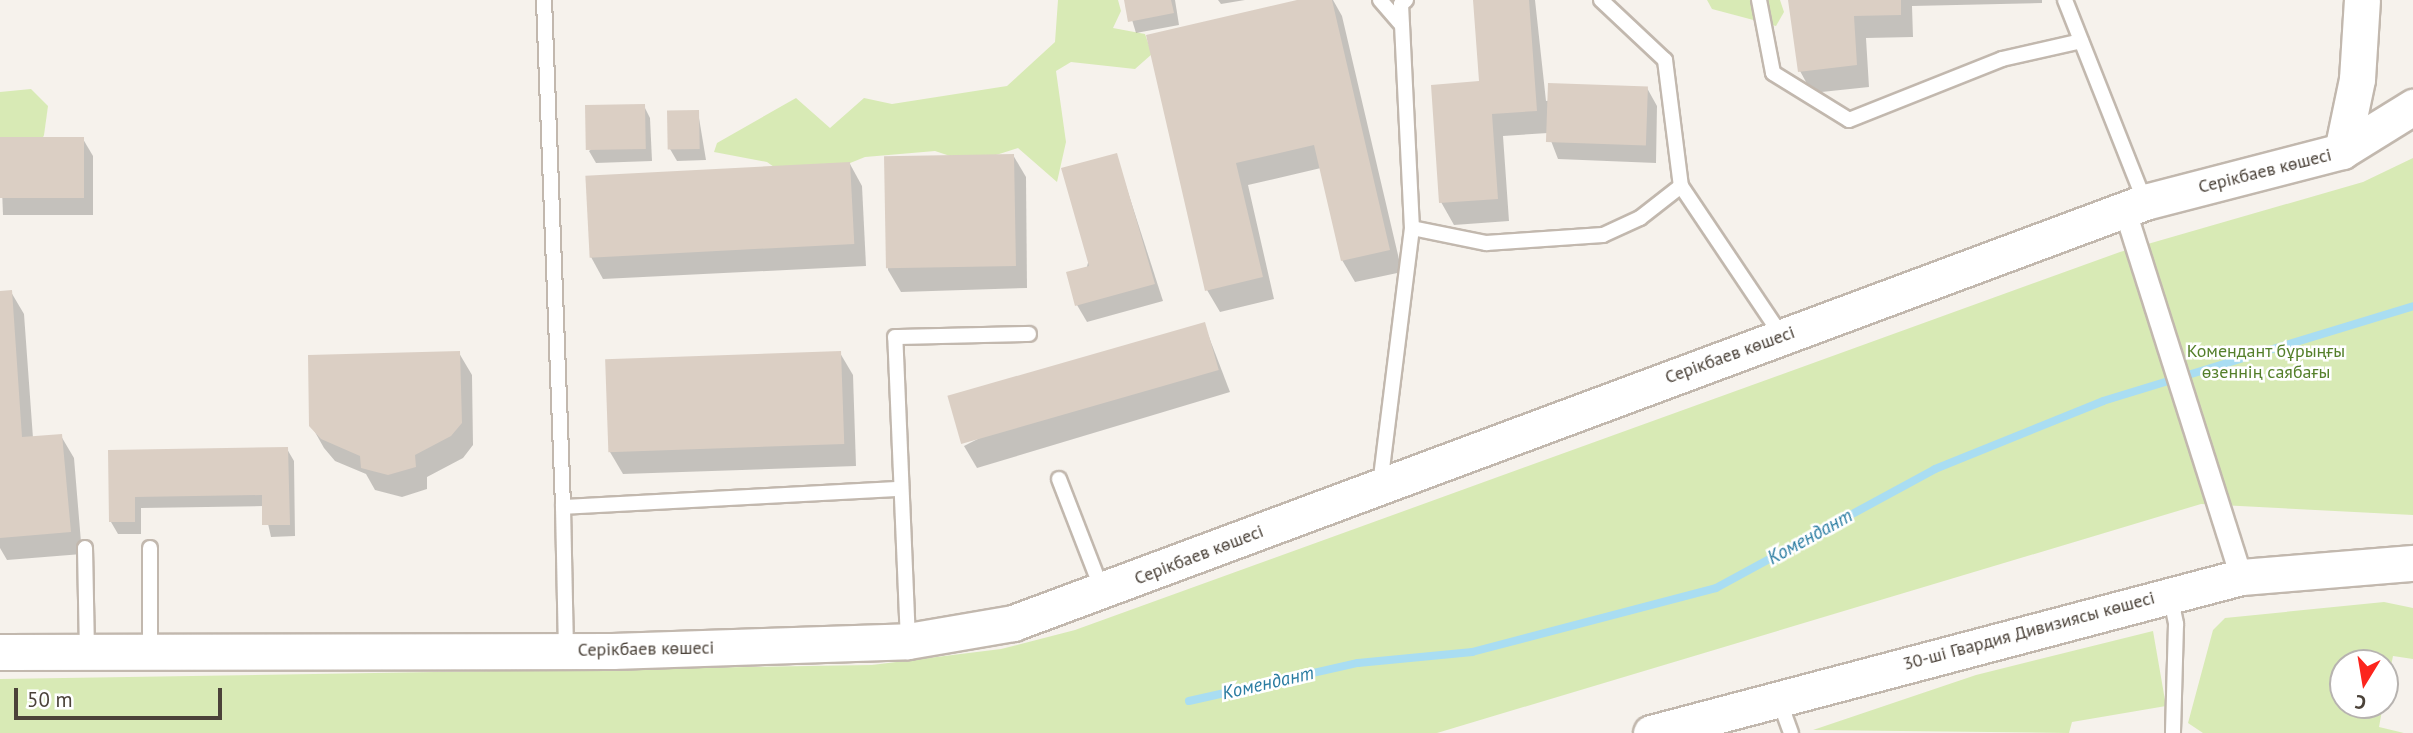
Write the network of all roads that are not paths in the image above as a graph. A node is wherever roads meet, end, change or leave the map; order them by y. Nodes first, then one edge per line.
1 (544, 0) edge
2 (1380, 0) edge
3 (1406, 0) edge
4 (1601, 0) edge
5 (1759, 0) edge
6 (2065, 0) edge
7 (2362, 0) edge
8 (1402, 25) junction
9 (2081, 41) junction
10 (2413, 107) edge
11 (2342, 151) junction
12 (1681, 186) junction
13 (2135, 207) junction
14 (1412, 228) junction
15 (1029, 334) dead end
16 (1781, 335) junction
17 (1059, 480) dead end
18 (1380, 486) junction
19 (899, 489) junction
20 (563, 507) junction
21 (85, 548) dead end
22 (150, 548) dead end
23 (2413, 563) edge
24 (2241, 577) junction
25 (1103, 591) junction
26 (2169, 593) junction
27 (908, 640) junction
28 (566, 651) junction
29 (0, 652) edge
30 (87, 652) junction
31 (150, 652) junction
32 (1779, 698) junction
33 (1651, 733) edge
34 (1791, 733) edge
35 (2173, 733) edge

1 - 20 lane
2 - 8 lane
3 - 8 lane
4 - 12 lane
5 - 9 lane
6 - 9 lane
7 - 11 street
8 - 14 lane
9 - 13 lane
10 - 11 street, Серікбаев көшесі
11 - 13 street, Серікбаев көшесі
12 - 14 lane
12 - 16 lane
13 - 16 street, Серікбаев көшесі
13 - 24 street
14 - 18 lane
15 - 19 lane
16 - 18 street, Серікбаев көшесі
17 - 25 lane
18 - 25 street, Серікбаев көшесі
19 - 20 lane
19 - 27 lane
20 - 28 lane
21 - 30 lane
22 - 31 lane
23 - 24 street, 30-ші Гвардия Дивизиясы көшесі
24 - 26 street, 30-ші Гвардия Дивизиясы көшесі
25 - 27 street, Серікбаев көшесі
26 - 32 street, 30-ші Гвардия Дивизиясы көшесі
26 - 35 lane
27 - 28 street, Серікбаев көшесі
28 - 31 street, Серікбаев көшесі
29 - 30 street, Серікбаев көшесі
30 - 31 street, Серікбаев көшесі
32 - 33 street, 30-ші Гвардия Дивизиясы көшесі
32 - 34 lane

